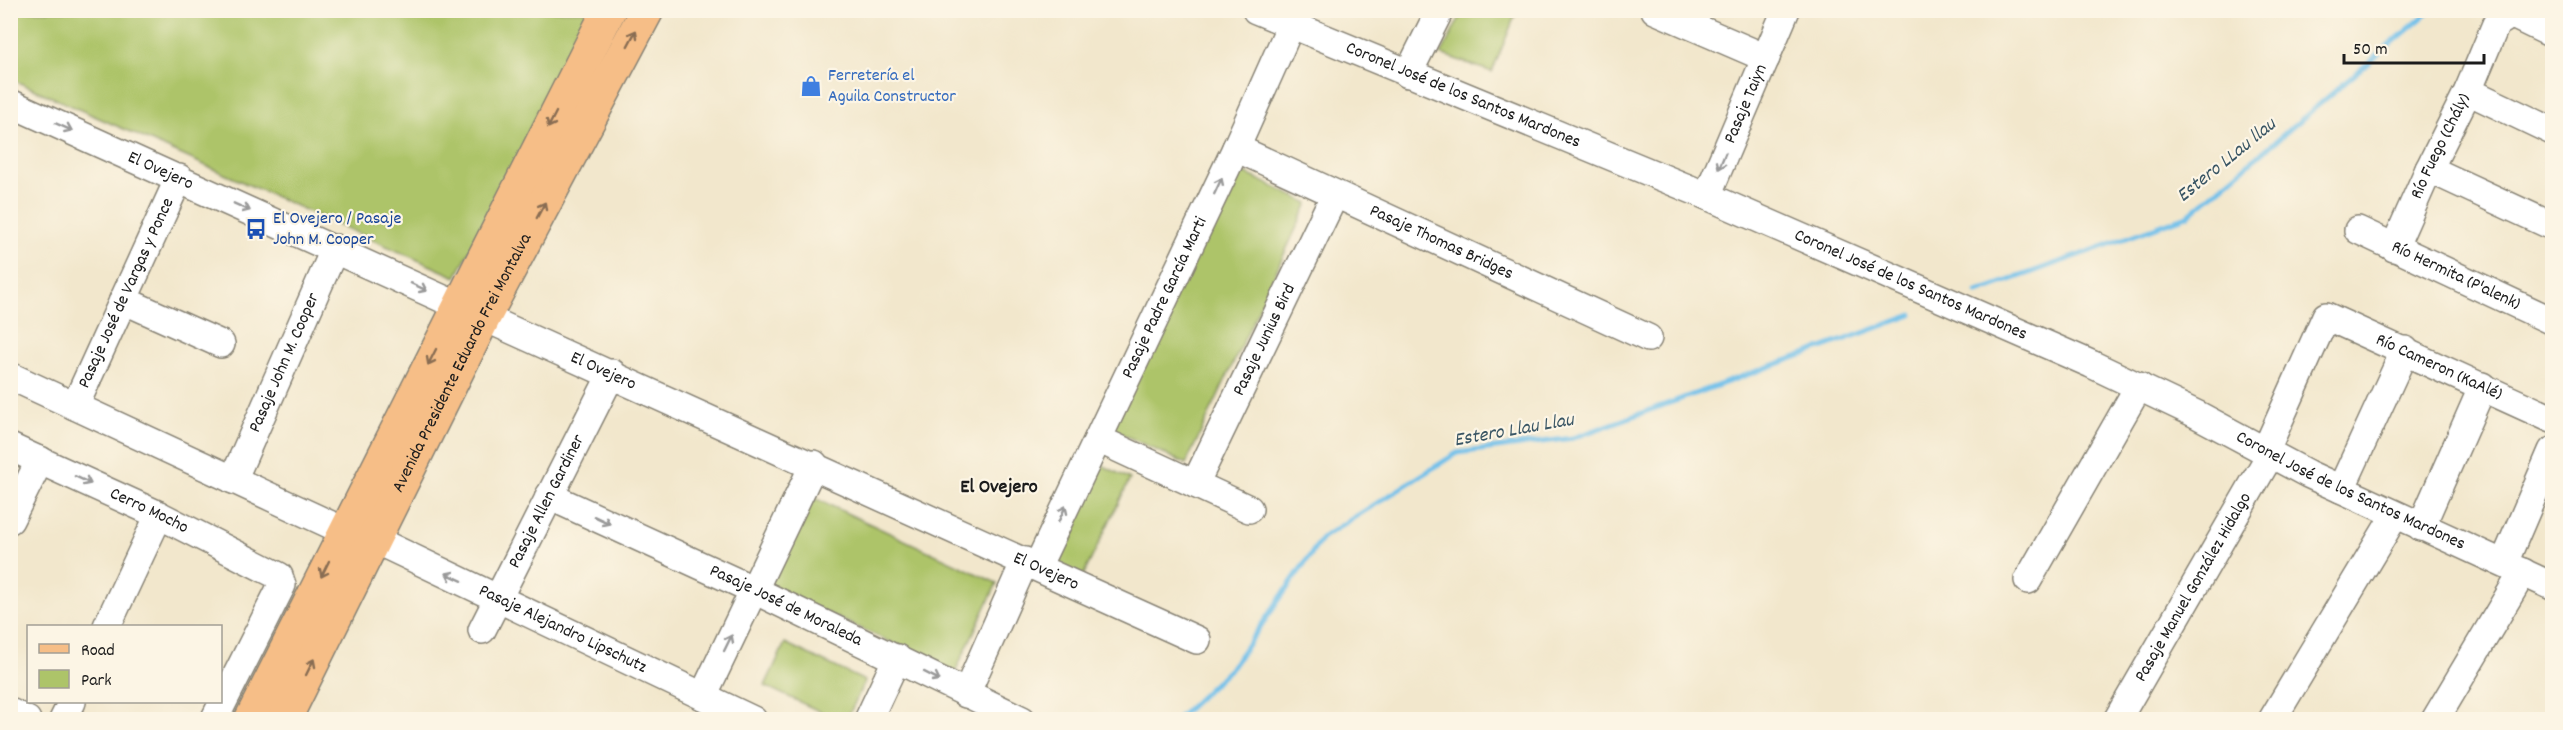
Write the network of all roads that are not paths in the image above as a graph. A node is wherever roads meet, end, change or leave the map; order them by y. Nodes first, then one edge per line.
1 (609, 10) edge
2 (647, 10) edge
3 (1256, 10) edge
4 (1440, 10) edge
5 (1655, 10) edge
6 (1786, 10) edge
7 (1290, 27) junction
8 (2553, 34) edge
9 (1766, 58) junction
10 (1408, 74) junction
11 (2468, 91) junction
12 (10, 103) edge
13 (2553, 131) edge
14 (1236, 148) junction
15 (2429, 169) junction
16 (179, 178) junction
17 (1335, 194) junction
18 (1707, 196) junction
19 (2553, 226) edge
20 (2358, 230) dead end
21 (335, 248) junction
22 (2394, 248) junction
23 (123, 300) junction
24 (471, 311) junction
25 (2326, 316) joint
26 (2553, 321) edge
27 (1648, 338) dead end
28 (221, 344) dead end
29 (2404, 350) junction
30 (612, 373) junction
31 (10, 376) edge
32 (2139, 386) junction
33 (2483, 386) junction
34 (75, 406) junction
35 (2553, 419) edge
36 (1098, 439) junction
37 (10, 447) edge
38 (2553, 451) edge
39 (2267, 453) junction
40 (40, 460) junction
41 (814, 465) junction
42 (233, 480) junction
43 (1195, 484) junction
44 (2341, 489) junction
45 (549, 496) junction
46 (1249, 509) dead end
47 (159, 515) junction
48 (2395, 515) junction
49 (10, 520) edge
50 (2421, 528) junction
51 (359, 535) junction
52 (1031, 564) junction
53 (2513, 568) junction
54 (2028, 580) dead end
55 (2553, 586) edge
56 (754, 590) junction
57 (501, 598) junction
58 (108, 625) edge
59 (483, 630) dead end
60 (1197, 640) dead end
61 (897, 658) junction
62 (966, 694) junction
63 (703, 696) junction
64 (72, 703) edge
65 (10, 712) edge
66 (27, 720) edge
67 (63, 720) edge
68 (214, 720) edge
69 (250, 720) edge
70 (284, 720) edge
71 (753, 720) edge
72 (868, 720) edge
73 (1022, 720) edge
74 (2117, 720) edge
75 (2272, 720) edge
76 (2435, 720) edge

1 -> 24 main road, Avenida Presidente Eduardo Frei Montalva
24 -> 2 main road, Avenida Presidente Eduardo Frei Montalva
3 - 7 street, Coronel José de los Santos Mardones
4 - 10 street
5 - 9 street
6 - 9 street, Pasaje Taiyn
7 - 10 street, Coronel José de los Santos Mardones
7 - 14 street, Pasaje Padre García Marti
8 - 11 street, Río Fuego (Chály)
9 -> 18 street, Pasaje Taiyn
10 - 18 street, Coronel José de los Santos Mardones
11 - 13 street
11 - 15 street, Río Fuego (Chály)
12 -> 16 street, El Ovejero
14 - 17 street, Pasaje Thomas Bridges
36 -> 14 street, Pasaje Padre García Marti
15 - 19 street
15 - 22 street, Río Fuego (Chály)
16 -> 21 street, El Ovejero
16 - 23 street, Pasaje José de Vargas y Ponce
17 - 27 street, Pasaje Thomas Bridges
17 - 43 street, Pasaje Junius Bird
18 - 32 street, Coronel José de los Santos Mardones
20 - 22 street, Río Hermita (P'alenk)
21 -> 24 street, El Ovejero
21 - 42 street, Pasaje John M. Cooper
22 - 26 street, Río Hermita (P'alenk)
23 - 28 street
23 - 34 street, Pasaje José de Vargas y Ponce
24 - 30 street, El Ovejero
24 - 51 main road, Avenida Presidente Eduardo Frei Montalva
25 - 29 street, Río Cameron (KaAlé)
25 - 39 street, Pasaje Manuel González Hidalgo
29 - 33 street, Río Cameron (KaAlé)
29 - 44 street
30 - 41 street, El Ovejero
30 - 45 street, Pasaje Allen Gardiner
31 - 34 street, Pasaje Alejandro Lipschutz
32 - 39 street, Coronel José de los Santos Mardones
32 - 54 street
33 - 35 street, Río Cameron (KaAlé)
33 - 50 street
34 - 42 street, Pasaje Alejandro Lipschutz
36 - 43 street
52 -> 36 street, Pasaje Padre García Marti
37 - 40 street, Cerro Mocho
38 - 53 street
39 - 44 street, Coronel José de los Santos Mardones
39 - 74 street, Pasaje Manuel González Hidalgo
40 -> 47 street, Cerro Mocho
40 - 49 street
41 - 52 street, El Ovejero
41 - 56 street
42 - 51 street, Pasaje Alejandro Lipschutz
43 - 46 street
44 - 48 street, Coronel José de los Santos Mardones
45 -> 56 street, Pasaje José de Moraleda
45 - 57 street, Pasaje Allen Gardiner
47 - 58 street
47 - 68 street, Cerro Mocho
48 - 50 street, Coronel José de los Santos Mardones
48 - 75 street
50 - 53 street, Coronel José de los Santos Mardones
57 -> 51 street, Pasaje Alejandro Lipschutz
51 -> 69 main road, Avenida Presidente Eduardo Frei Montalva
70 -> 51 main road, Avenida Presidente Eduardo Frei Montalva
52 - 60 street, El Ovejero
52 - 62 street, Pasaje Padre García Marti
53 - 55 street, Coronel José de los Santos Mardones
53 - 76 street
56 - 61 street, Pasaje José de Moraleda
63 -> 56 street
57 - 59 street, Pasaje Allen Gardiner
57 - 63 street, Pasaje Alejandro Lipschutz
61 -> 62 street, Pasaje José de Moraleda
61 - 72 street
62 - 73 street, Pasaje José de Moraleda
63 - 71 street, Pasaje Alejandro Lipschutz
64 - 67 street
65 - 66 street

